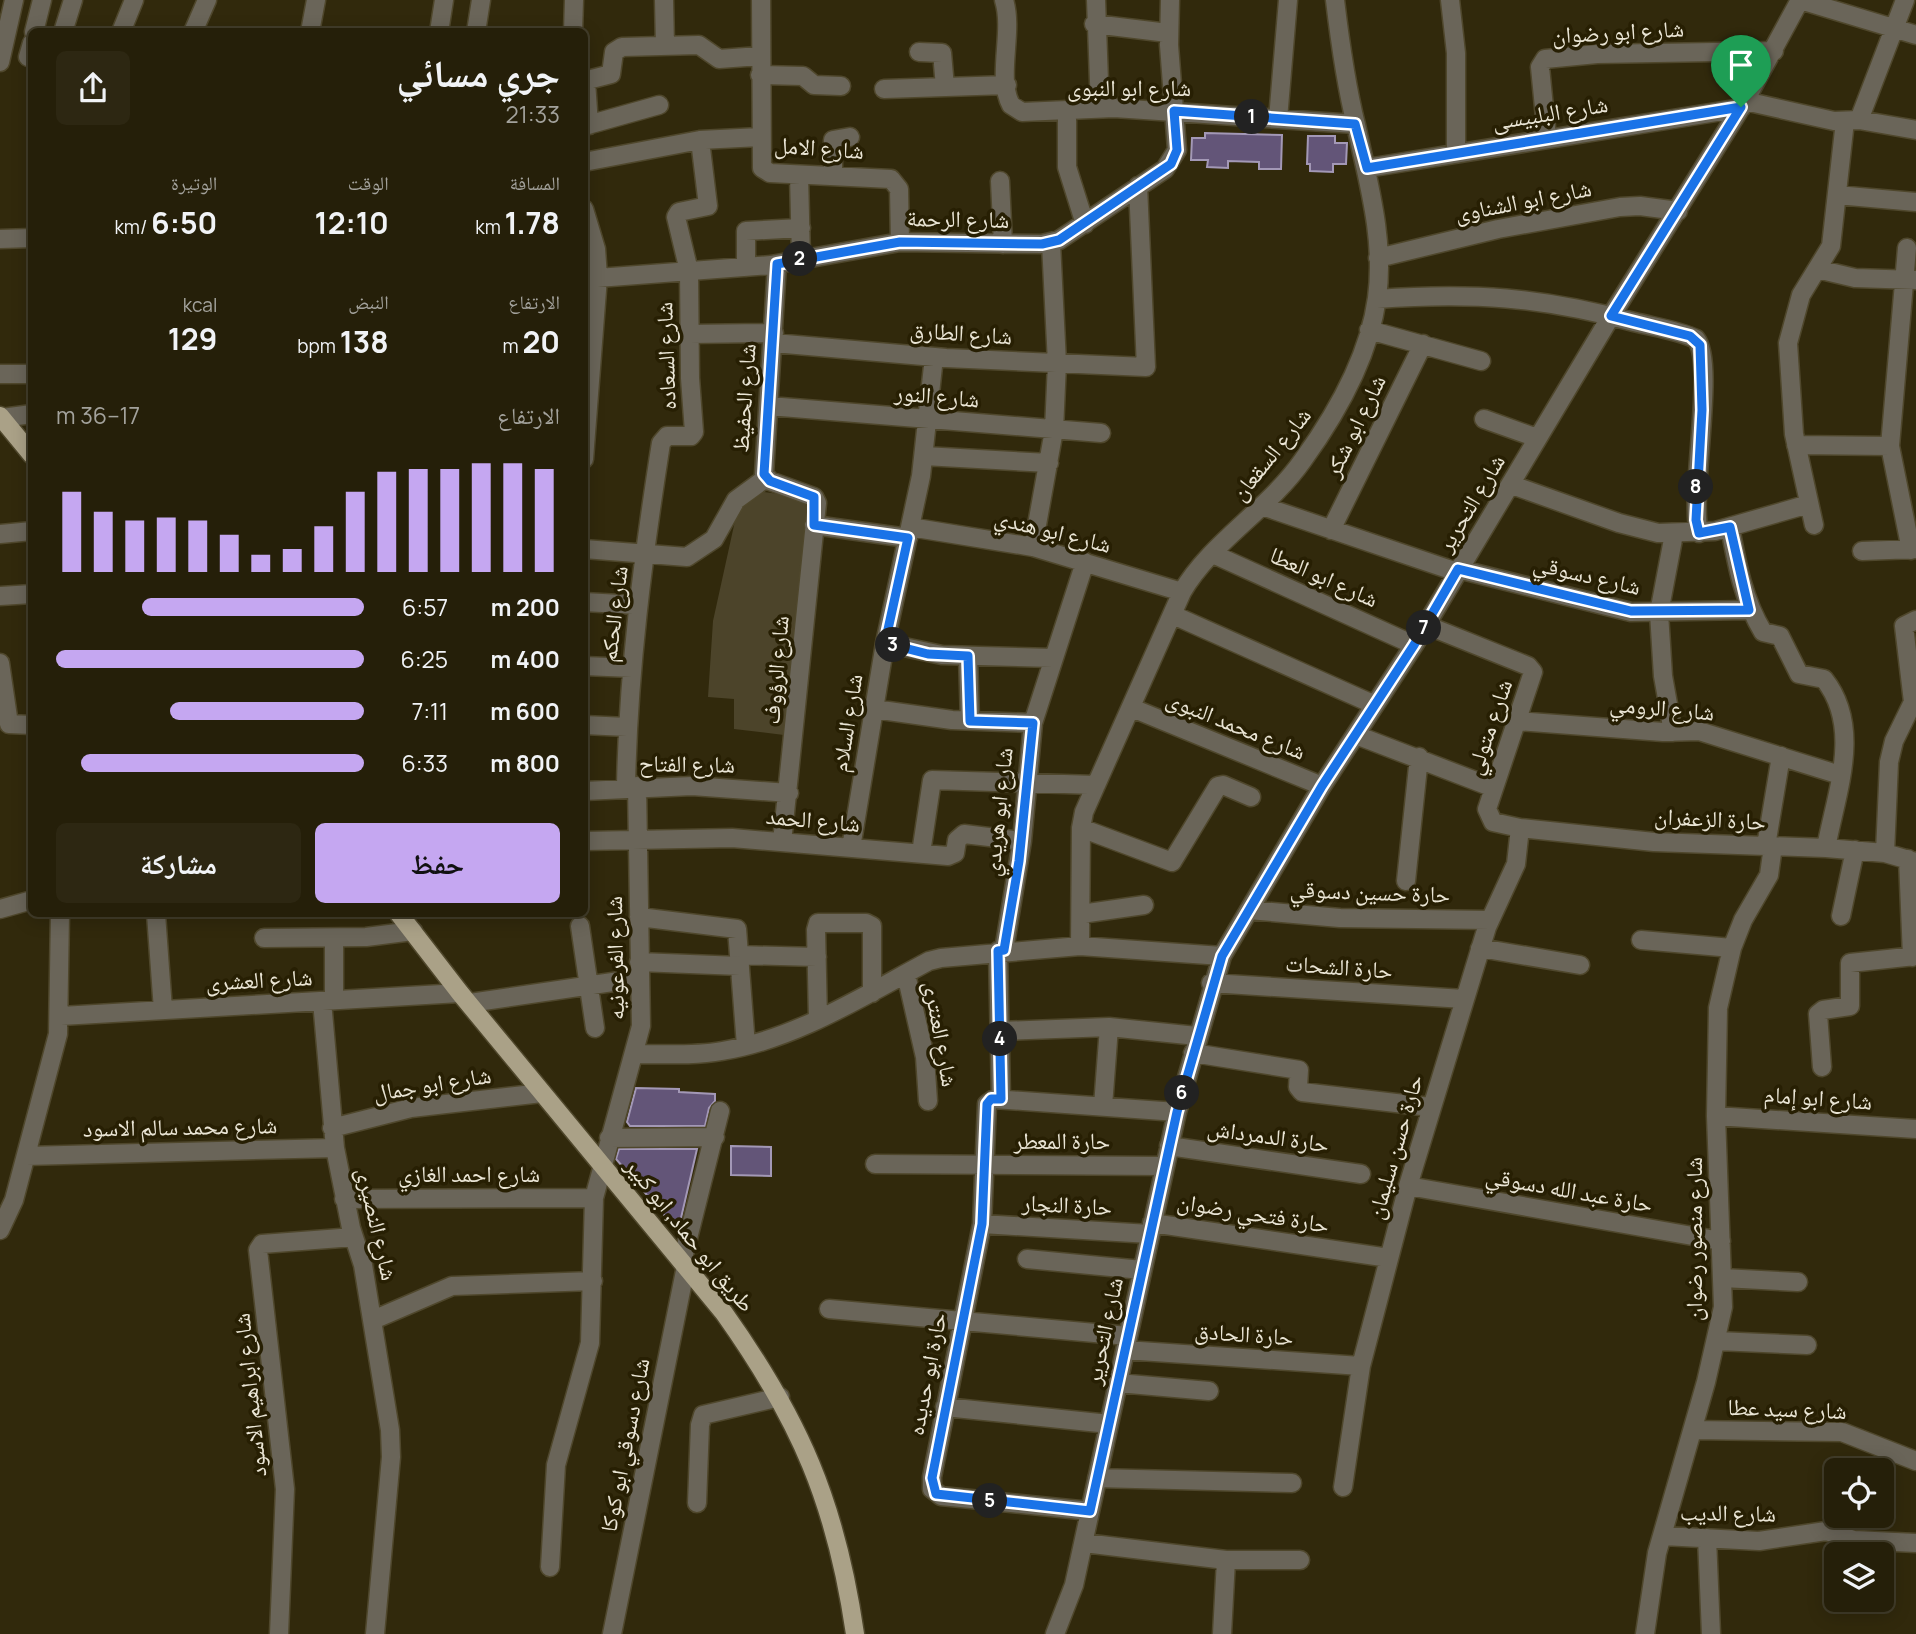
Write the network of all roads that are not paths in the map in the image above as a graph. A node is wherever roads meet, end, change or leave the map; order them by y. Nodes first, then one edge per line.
1 (15, 0) edge
2 (43, 0) edge
3 (73, 0) edge
4 (134, 0) edge
5 (207, 0) edge
6 (316, 0) edge
7 (444, 0) edge
8 (481, 0) edge
9 (575, 0) edge
10 (664, 0) edge
11 (761, 0) edge
12 (1004, 0) edge
13 (1096, 0) edge
14 (1170, 0) edge
15 (1287, 0) edge
16 (1335, 0) edge
17 (1450, 0) edge
18 (1800, 0) edge
19 (1905, 0) edge
20 (1094, 24) junction
21 (35, 28) edge
22 (64, 28) edge
23 (123, 28) edge
24 (195, 28) edge
25 (311, 28) edge
26 (440, 28) edge
27 (477, 28) edge
28 (573, 28) edge
29 (1894, 29) junction
30 (1168, 33) junction
31 (1916, 35) edge
32 (664, 46) junction
33 (1774, 51) junction
34 (919, 52) dead end
35 (760, 56) junction
36 (0, 62) edge
37 (760, 75) junction
38 (588, 80) edge
39 (1007, 85) junction
40 (841, 86) dead end
41 (945, 87) junction
42 (884, 89) dead end
43 (1743, 104) junction
44 (659, 105) dead end
45 (1100, 108) junction
46 (1067, 111) junction
47 (1174, 111) junction
48 (1278, 119) junction
49 (1852, 121) junction
50 (1355, 124) junction
51 (588, 125) edge
52 (1916, 130) edge
53 (760, 137) junction
54 (850, 137) dead end
55 (1547, 138) junction
56 (700, 140) junction
57 (1456, 153) junction
58 (588, 161) edge
59 (1367, 168) junction
60 (799, 176) junction
61 (833, 176) junction
62 (1000, 181) dead end
63 (1138, 186) junction
64 (1837, 195) junction
65 (1916, 202) edge
66 (1678, 212) junction
67 (588, 222) edge
68 (1085, 224) junction
69 (801, 228) junction
70 (28, 238) edge
71 (0, 240) edge
72 (900, 242) junction
73 (1051, 243) junction
74 (1003, 244) junction
75 (1907, 247) dead end
76 (801, 258) junction
77 (1378, 258) junction
78 (777, 264) junction
79 (746, 267) junction
80 (1817, 269) junction
81 (689, 271) junction
82 (591, 278) edge
83 (1911, 280) edge
84 (1377, 299) junction
85 (1611, 316) junction
86 (1369, 330) junction
87 (689, 334) junction
88 (774, 338) junction
89 (1423, 344) junction
90 (588, 355) edge
91 (934, 357) junction
92 (1481, 361) dead end
93 (1057, 363) junction
94 (0, 374) edge
95 (28, 374) edge
96 (768, 406) junction
97 (28, 414) edge
98 (1, 417) edge
99 (1484, 419) dead end
100 (928, 421) junction
101 (1054, 430) junction
102 (1101, 433) dead end
103 (1537, 438) junction
104 (1796, 445) junction
105 (1890, 446) junction
106 (660, 448) joint
107 (28, 450) edge
108 (924, 456) junction
109 (1049, 463) junction
110 (766, 478) junction
111 (1512, 485) junction
112 (817, 503) joint
113 (1809, 504) junction
114 (1265, 507) junction
115 (814, 525) junction
116 (1814, 525) dead end
117 (1730, 527) junction
118 (1331, 530) junction
119 (28, 531) edge
120 (909, 533) junction
121 (1699, 533) junction
122 (0, 534) edge
123 (1674, 534) junction
124 (1033, 547) junction
125 (588, 549) edge
126 (1913, 549) edge
127 (1862, 551) dead end
128 (1213, 554) junction
129 (645, 556) junction
130 (1085, 562) junction
131 (1458, 571) junction
132 (1182, 592) junction
133 (28, 594) edge
134 (0, 596) edge
135 (588, 602) edge
136 (638, 605) junction
137 (1749, 610) junction
138 (1659, 613) junction
139 (1172, 615) junction
140 (1916, 621) edge
141 (1426, 625) junction
142 (885, 643) junction
143 (1414, 645) junction
144 (968, 656) junction
145 (1053, 658) junction
146 (0, 663) edge
147 (588, 666) edge
148 (632, 668) junction
149 (1375, 705) junction
150 (1914, 706) edge
151 (1132, 708) junction
152 (874, 709) junction
153 (970, 721) junction
154 (1517, 721) junction
155 (1033, 723) junction
156 (4, 724) edge
157 (28, 725) edge
158 (588, 725) edge
159 (626, 727) junction
160 (1672, 732) junction
161 (1356, 735) junction
162 (1781, 756) junction
163 (1419, 757) junction
164 (1840, 775) junction
165 (1027, 783) junction
166 (1096, 785) junction
167 (1322, 786) junction
168 (632, 787) junction
169 (1494, 788) junction
170 (588, 791) edge
171 (789, 793) junction
172 (1251, 797) dead end
173 (1501, 824) joint
174 (1081, 828) junction
175 (1520, 828) junction
176 (638, 838) junction
177 (588, 841) edge
178 (1021, 841) junction
179 (782, 842) junction
180 (1770, 846) junction
181 (851, 848) junction
182 (1826, 848) junction
183 (1855, 850) junction
184 (921, 853) junction
185 (1885, 853) junction
186 (1912, 860) edge
187 (1406, 881) dead end
188 (28, 902) edge
189 (1144, 905) dead end
190 (0, 909) edge
191 (1249, 910) junction
192 (1082, 914) junction
193 (1841, 916) dead end
194 (60, 917) edge
195 (156, 917) edge
196 (401, 917) edge
197 (639, 917) junction
198 (1490, 920) junction
199 (580, 926) dead end
200 (413, 931) junction
201 (264, 938) dead end
202 (334, 938) junction
203 (1642, 940) dead end
204 (1080, 946) junction
205 (1480, 948) junction
206 (1732, 948) junction
207 (1001, 951) junction
208 (1222, 956) junction
209 (817, 957) junction
210 (1914, 957) edge
211 (740, 960) junction
212 (1580, 965) dead end
213 (640, 970) junction
214 (906, 974) junction
215 (1211, 983) junction
216 (588, 985) junction
217 (872, 993) junction
218 (465, 998) junction
219 (1464, 999) junction
220 (328, 1001) junction
221 (163, 1010) junction
222 (61, 1016) junction
223 (818, 1020) junction
224 (1109, 1027) junction
225 (595, 1028) dead end
226 (1000, 1031) junction
227 (746, 1045) junction
228 (1195, 1045) junction
229 (635, 1054) junction
230 (1822, 1067) dead end
231 (542, 1093) junction
232 (928, 1101) dead end
233 (994, 1103) junction
234 (1103, 1107) junction
235 (1430, 1107) junction
236 (720, 1111) dead end
237 (1177, 1112) junction
238 (1716, 1116) junction
239 (332, 1128) junction
240 (1916, 1129) edge
241 (715, 1137) junction
242 (609, 1138) junction
243 (1169, 1146) junction
244 (335, 1148) junction
245 (26, 1156) junction
246 (875, 1164) dead end
247 (986, 1165) junction
248 (601, 1166) junction
249 (1165, 1166) junction
250 (1361, 1174) dead end
251 (1408, 1186) junction
252 (594, 1198) junction
253 (344, 1199) junction
254 (982, 1224) junction
255 (1151, 1228) junction
256 (0, 1230) edge
257 (354, 1237) junction
258 (1721, 1241) junction
259 (1389, 1258) junction
260 (1027, 1259) dead end
261 (684, 1264) junction
262 (1142, 1270) junction
263 (1723, 1278) junction
264 (593, 1281) junction
265 (1798, 1282) dead end
266 (829, 1308) dead end
267 (373, 1320) junction
268 (962, 1321) junction
269 (1717, 1341) junction
270 (1126, 1343) junction
271 (1807, 1345) dead end
272 (1361, 1366) junction
273 (1118, 1383) junction
274 (1209, 1391) dead end
275 (780, 1397) junction
276 (945, 1407) junction
277 (1109, 1424) junction
278 (1693, 1430) junction
279 (1916, 1461) edge
280 (1097, 1478) junction
281 (1292, 1483) dead end
282 (1343, 1487) dead end
283 (697, 1503) dead end
284 (1090, 1511) junction
285 (1663, 1536) junction
286 (1707, 1538) junction
287 (1084, 1542) junction
288 (1916, 1543) edge
289 (1226, 1560) junction
290 (1300, 1560) dead end
291 (550, 1567) dead end
292 (860, 1633) edge
293 (279, 1634) edge
294 (375, 1634) edge
295 (612, 1634) edge
296 (1055, 1634) edge
297 (1222, 1634) edge
298 (1645, 1634) edge
299 (1711, 1634) edge

1 - 36 street
2 - 21 street
3 - 22 street
4 - 23 street
5 - 24 street
6 - 25 street
7 - 26 street
8 - 27 street
9 - 28 street
10 - 32 street
11 - 35 street, شارع الامل
12 - 39 street
13 - 20 street
14 - 30 street
15 - 48 street
16 - 50 street, شارع السقعان
17 - 57 street
18 - 29 street
18 - 33 street, شارع التحرير
19 - 29 street
20 - 30 street
20 - 45 street
29 - 31 street
29 - 49 street
30 - 47 street
32 - 35 street
32 - 38 street
33 - 43 street, شارع التحرير
33 - 55 street, شارع ابو رضوان
34 - 41 street
35 - 37 street, شارع الامل
37 - 40 street
37 - 53 street, شارع الامل
39 - 41 street
39 - 46 street, شارع ابو النبوى
41 - 42 street
43 - 49 street
43 - 55 street, شارع البلبيسى
43 - 66 street, شارع التحرير
44 - 51 street
45 - 46 street, شارع ابو النبوى
45 - 47 street, شارع ابو النبوى
46 - 68 street
47 - 48 street, شارع ابو النبوى
47 - 63 street, شارع الرحمة
48 - 50 street, شارع ابو النبوى
49 - 52 street
49 - 64 street
50 - 59 street, شارع السقعان
53 - 56 street
53 - 60 street, شارع الامل
54 - 61 street
55 - 57 street, شارع البلبيسى
56 - 58 street
56 - 81 street, شارع السعاده
57 - 59 street, شارع البلبيسى
59 - 77 street, شارع السقعان
60 - 61 street, شارع الامل
60 - 69 street
61 - 72 street, شارع الامل
62 - 74 street
63 - 68 street, شارع الرحمة
63 - 93 street, شارع الطارق
64 - 65 street
64 - 80 street
66 - 77 street, شارع ابو الشناوى
66 - 85 street, شارع التحرير
67 - 82 street
68 - 73 street, شارع الرحمة
69 - 76 street
69 - 79 street
70 - 71 street
72 - 74 street, شارع الرحمة
72 - 76 street, شارع الرحمة
73 - 74 street, شارع الرحمة
73 - 93 street
75 - 83 street
76 - 78 street, شارع الرحمة
77 - 84 street, شارع السقعان
78 - 79 street, شارع الرحمة
78 - 88 street, شارع الحفيظ
79 - 81 street, شارع الرحمة
80 - 83 street
80 - 104 street
81 - 82 street, شارع الرحمة
81 - 87 street, شارع السعاده
82 - 90 street
83 - 105 street
84 - 85 street
84 - 86 street, شارع السقعان
85 - 103 street, شارع التحرير
85 - 121 street
86 - 89 street
86 - 114 street, شارع السقعان
87 - 88 street, شارع الطارق
87 - 106 street, شارع السعاده
88 - 91 street, شارع الطارق
88 - 96 street, شارع الحفيظ
89 - 92 street
89 - 118 street, شارع ابو شكر
91 - 93 street, شارع الطارق
91 - 100 street, شارع السلام
93 - 101 street
94 - 95 street
96 - 100 street, شارع النور
96 - 110 street, شارع الحفيظ
97 - 98 street
98 - 107 main road
99 - 103 street
100 - 101 street, شارع النور
100 - 108 street, شارع السلام
101 - 102 street, شارع النور
101 - 109 street
103 - 111 street, شارع التحرير
104 - 105 street
104 - 113 street
105 - 126 street
106 - 129 street, شارع الحكم
108 - 109 street
108 - 120 street, شارع السلام
109 - 124 street
110 - 112 street, شارع الحفيظ
110 - 129 street
111 - 123 street
111 - 131 street, شارع التحرير
112 - 115 street, شارع الرؤوف
113 - 116 street
113 - 117 street
114 - 118 street, شارع دسوقي
114 - 128 street, شارع السقعان
115 - 120 street, شارع ابو هندي
115 - 171 street, شارع الرؤوف
117 - 121 street
117 - 137 street
118 - 131 street, شارع دسوقي
119 - 122 street
120 - 124 street, شارع ابو هندي
120 - 142 street, شارع السلام
121 - 123 street
123 - 138 street
124 - 130 street, شارع ابو هندي
125 - 129 street
126 - 127 street
128 - 132 street, شارع السقعان
128 - 143 street, شارع ابو العطا
129 - 136 street, شارع الحكم
130 - 132 street, شارع ابو هندي
130 - 145 street, شارع ابو هريدي
131 - 138 street, شارع دسوقي
131 - 141 street, شارع التحرير
132 - 139 street, شارع السقعان
133 - 134 street
135 - 136 street
136 - 148 street, شارع الحكم
137 - 138 street, شارع دسوقي
137 - 164 street
138 - 160 street
139 - 149 street
139 - 151 street, شارع السقعان
140 - 150 street
141 - 143 street, شارع التحرير
141 - 154 street, شارع متولي
142 - 144 street
142 - 152 street, شارع السلام
143 - 149 street, شارع التحرير
144 - 145 street
144 - 153 street
145 - 155 street, شارع ابو هريدي
146 - 156 street
147 - 148 street
148 - 159 street, شارع الحكم
149 - 161 street, شارع التحرير
150 - 185 street
151 - 166 street, شارع السقعان
151 - 167 street, شارع محمد النبوى
152 - 153 street
152 - 181 street, شارع السلام
153 - 155 street
154 - 160 street, شارع الرومي
154 - 169 street, شارع متولي
155 - 165 street, شارع ابو هريدي
156 - 157 street
158 - 159 street
159 - 168 street, شارع الحكم
160 - 162 street, شارع الرومي
161 - 163 street
161 - 167 street, شارع التحرير
162 - 164 street, شارع الرومي
162 - 180 street, شارع منصور رضوان
163 - 169 street
163 - 187 street
164 - 182 street
165 - 166 street
165 - 178 street, شارع ابو هريدي
165 - 184 street
166 - 174 street, شارع السقعان
167 - 191 street, شارع التحرير
168 - 170 street, شارع الفتاح
168 - 171 street, شارع الفتاح
168 - 176 street, شارع الفرعونيه
169 - 173 street, شارع متولي
171 - 179 street, شارع الرؤوف
172 - 174 street
173 - 175 street, حارة الزعفران
174 - 192 street, شارع السقعان
175 - 180 street, حارة الزعفران
175 - 198 street, حارة حسن سليمان
176 - 177 street, شارع الحمد
176 - 179 street, شارع الحمد
176 - 197 street, شارع الفرعونيه
178 - 184 street, شارع الحمد
178 - 207 street, شارع ابو هريدي
179 - 181 street, شارع الحمد
180 - 182 street, حارة الزعفران
180 - 206 street, شارع منصور رضوان
181 - 184 street, شارع الحمد
182 - 183 street, حارة الزعفران
183 - 185 street, حارة الزعفران
183 - 193 street
185 - 186 street, حارة الزعفران
186 - 210 street
188 - 190 street
189 - 192 street
191 - 198 street, حارة حسين دسوقي
191 - 208 street, شارع التحرير
192 - 204 street, شارع السقعان
194 - 222 street
195 - 221 street
196 - 200 main road, طريق ابو حماد, ابو كبير
197 - 211 street
197 - 213 street, شارع الفرعونيه
198 - 205 street, حارة حسن سليمان
199 - 216 street
200 - 202 street
200 - 218 main road, طريق ابو حماد, ابو كبير
201 - 202 street
202 - 220 street, شارع النصيرى
203 - 206 street
204 - 207 street
204 - 208 street
205 - 212 street
205 - 219 street, حارة حسن سليمان
206 - 238 street, شارع منصور رضوان
207 - 214 street
207 - 226 street, شارع ابو هريدي
208 - 215 street, شارع التحرير
209 - 211 street, شارع العشرى
209 - 217 street
209 - 223 street
210 - 230 street
211 - 213 street, شارع العشرى
211 - 227 street
213 - 216 street, شارع العشرى
213 - 229 street, شارع الفرعونيه
214 - 217 street
214 - 232 street, شارع العنترى
215 - 219 street, حارة الشحات
215 - 228 street, شارع التحرير
216 - 218 street, شارع العشرى
216 - 225 street
217 - 223 street
218 - 220 street, شارع العشرى
218 - 231 main road, طريق ابو حماد, ابو كبير
219 - 235 street, حارة حسن سليمان
220 - 221 street, شارع العشرى
220 - 239 street, شارع النصيرى
221 - 222 street, شارع العشرى
222 - 245 street
223 - 227 street
224 - 226 street
224 - 228 street
224 - 234 street
226 - 233 street, حارة ابو حديده
227 - 229 street
228 - 235 street
228 - 237 street, شارع التحرير
229 - 242 street, شارع الفرعونيه
231 - 239 street, شارع ابو جمال
231 - 248 main road, طريق ابو حماد, ابو كبير
233 - 234 street
233 - 247 street, حارة ابو حديده
234 - 237 street
235 - 251 street, حارة حسن سليمان
236 - 241 street, شارع دسوقي ابو كوكا
237 - 243 street, شارع التحرير
238 - 240 street, شارع ابو إمام
238 - 258 street, شارع منصور رضوان
239 - 244 street, شارع النصيرى
241 - 242 street
241 - 261 street, شارع دسوقي ابو كوكا
242 - 248 street, شارع الفرعونيه
243 - 249 street, شارع التحرير
243 - 250 street, حارة الدمرداش
244 - 245 street, شارع محمد سالم الاسود
244 - 253 street, شارع النصيرى
245 - 256 street
246 - 247 street, حارة المعطر
247 - 249 street, حارة المعطر
247 - 254 street, حارة ابو حديده
248 - 252 street, شارع الفرعونيه
248 - 261 main road, طريق ابو حماد, ابو كبير
249 - 255 street, شارع التحرير
251 - 258 street, حارة عبد الله دسوقي
251 - 259 street, حارة حسن سليمان
252 - 253 street, شارع احمد الغازي
252 - 264 street, شارع الفرعونيه
253 - 257 street, شارع النصيرى
254 - 255 street, حارة النجار
254 - 268 street, حارة ابو حديده
255 - 259 street, حارة فتحي رضوان
255 - 262 street, شارع التحرير
257 - 267 street, شارع النصيرى
257 - 293 street, شارع ابراهيم الاسود
258 - 263 street, شارع منصور رضوان
259 - 272 street, حارة حسن سليمان
260 - 262 street
261 - 275 main road, طريق ابو حماد, ابو كبير
261 - 295 street, شارع دسوقي ابو كوكا
262 - 270 street, شارع التحرير
263 - 265 street
263 - 269 street, شارع منصور رضوان
264 - 267 street
264 - 291 street, شارع الفرعونيه
266 - 268 street, حارة الحادق
267 - 294 street, شارع النصيرى
268 - 270 street, حارة الحادق
268 - 276 street, حارة ابو حديده
269 - 271 street
269 - 278 street, شارع منصور رضوان
270 - 272 street, حارة الحادق
270 - 273 street, شارع التحرير
272 - 282 street, حارة حسن سليمان
273 - 274 street
273 - 277 street, شارع التحرير
275 - 283 street
275 - 292 main road, طريق ابو حماد, ابو كبير
276 - 277 street
276 - 284 street, حارة ابو حديده
277 - 280 street, شارع التحرير
278 - 279 street, شارع سيد عطا
278 - 285 street, شارع منصور رضوان
280 - 281 street
280 - 284 street, شارع التحرير
284 - 287 street, شارع التحرير
285 - 286 street, شارع الديب
285 - 298 street, شارع منصور رضوان
286 - 288 street, شارع الديب
286 - 299 street
287 - 289 street
287 - 296 street, شارع التحرير
289 - 290 street
289 - 297 street

